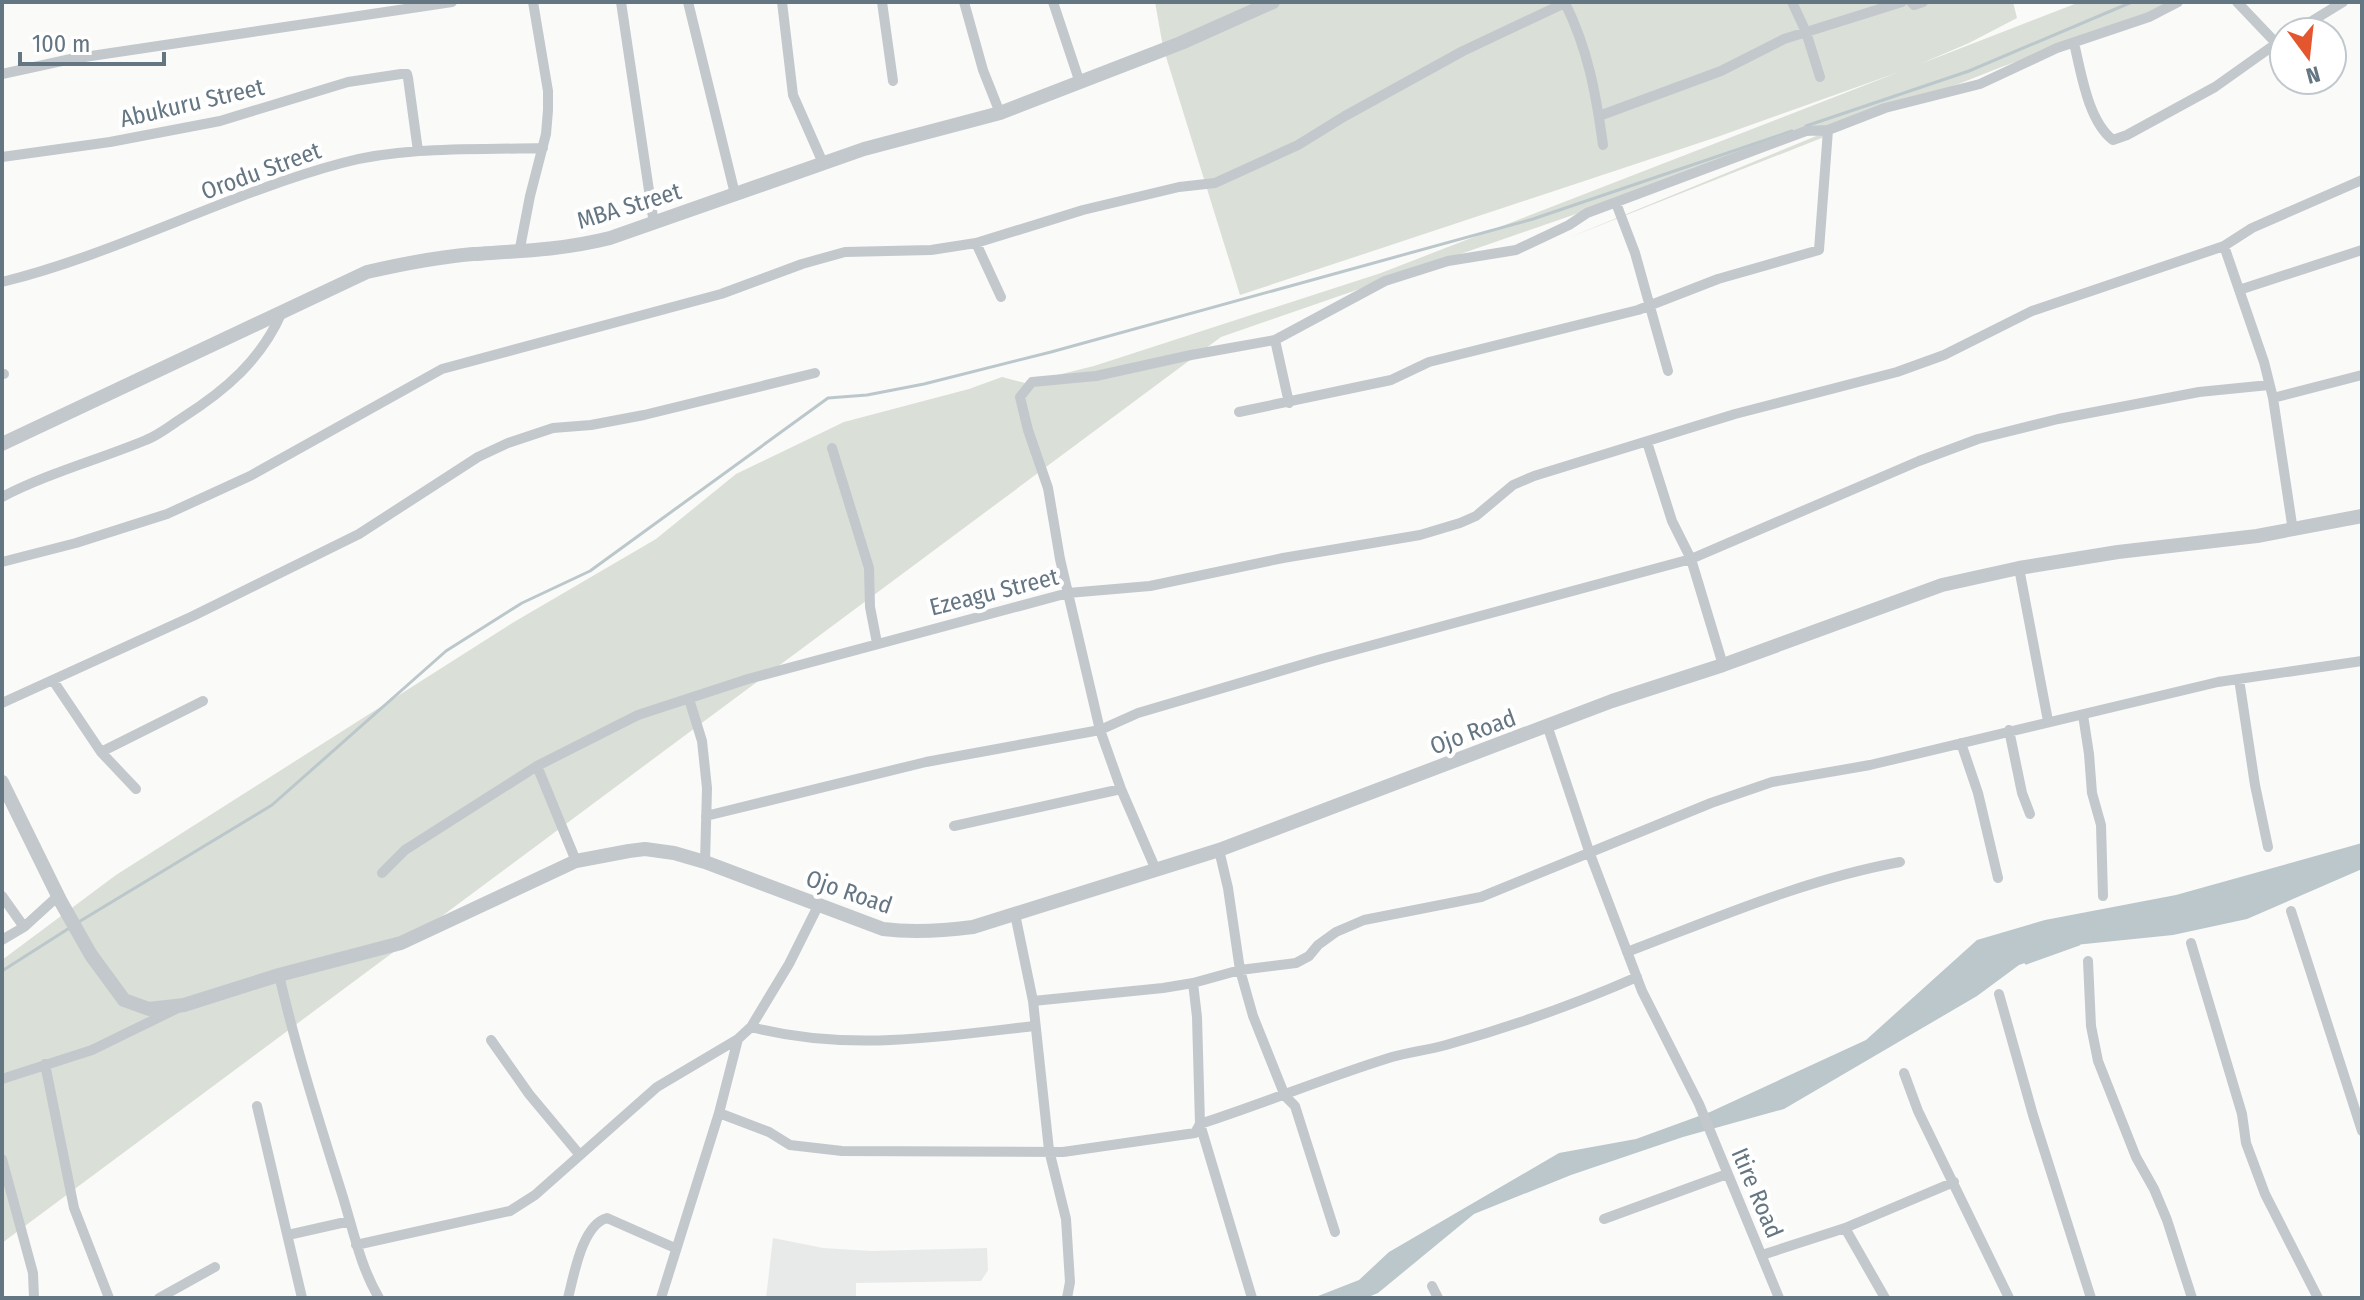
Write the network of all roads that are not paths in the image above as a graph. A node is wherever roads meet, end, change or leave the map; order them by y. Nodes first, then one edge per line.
1 (452, 2) edge
2 (533, 2) edge
3 (621, 2) edge
4 (688, 2) edge
5 (782, 2) edge
6 (882, 2) edge
7 (964, 2) edge
8 (1053, 2) edge
9 (1273, 2) edge
10 (1566, 2) edge
11 (1792, 2) edge
12 (1902, 2) edge
13 (1911, 2) edge
14 (1923, 2) edge
15 (2178, 2) edge
16 (2237, 2) edge
17 (2343, 2) edge
18 (2320, 16) edge
19 (2268, 30) edge
20 (1806, 32) junction
21 (2074, 43) junction
22 (2268, 49) edge
23 (2, 74) edge
24 (1820, 77) dead end
25 (893, 81) dead end
26 (1080, 83) junction
27 (1000, 113) junction
28 (1599, 116) junction
29 (1828, 130) junction
30 (1603, 145) dead end
31 (543, 148) junction
32 (418, 151) junction
33 (2, 157) edge
34 (823, 163) junction
35 (2362, 180) edge
36 (735, 194) junction
37 (1616, 203) junction
38 (654, 224) junction
39 (976, 243) junction
40 (2224, 246) junction
41 (2362, 250) edge
42 (519, 253) junction
43 (2, 282) edge
44 (2239, 290) junction
45 (1001, 297) dead end
46 (1650, 305) junction
47 (283, 312) junction
48 (1275, 340) junction
49 (1668, 371) dead end
50 (815, 373) dead end
51 (2362, 375) edge
52 (2269, 385) junction
53 (2273, 398) junction
54 (1289, 403) junction
55 (1239, 412) dead end
56 (1647, 442) junction
57 (2, 444) edge
58 (832, 448) dead end
59 (2, 497) edge
60 (2362, 516) edge
61 (2293, 531) junction
62 (1691, 559) junction
63 (2, 562) edge
64 (2019, 568) junction
65 (1068, 593) junction
66 (877, 643) junction
67 (2362, 661) edge
68 (1723, 665) junction
69 (2239, 679) junction
70 (54, 682) junction
71 (689, 699) junction
72 (203, 701) dead end
73 (2, 703) edge
74 (2083, 715) junction
75 (2048, 721) junction
76 (1548, 728) junction
77 (1100, 730) junction
78 (2009, 730) junction
79 (1961, 743) junction
80 (101, 752) junction
81 (537, 766) junction
82 (2, 782) edge
83 (136, 789) dead end
84 (1121, 789) junction
85 (2030, 814) dead end
86 (706, 816) junction
87 (954, 826) dead end
88 (2268, 847) dead end
89 (1219, 850) junction
90 (1590, 854) junction
91 (576, 861) junction
92 (705, 862) junction
93 (1900, 862) dead end
94 (1156, 870) junction
95 (382, 873) dead end
96 (1998, 878) dead end
97 (2, 896) edge
98 (2103, 896) dead end
99 (60, 899) junction
100 (818, 906) junction
101 (2291, 911) dead end
102 (1015, 914) junction
103 (24, 927) junction
104 (2, 940) edge
105 (2191, 943) dead end
106 (1627, 952) junction
107 (2088, 961) dead end
108 (1240, 970) junction
109 (279, 975) junction
110 (1637, 977) junction
111 (1193, 983) junction
112 (1999, 994) dead end
113 (1033, 1001) junction
114 (184, 1005) junction
115 (1034, 1026) junction
116 (751, 1027) junction
117 (738, 1039) junction
118 (491, 1040) dead end
119 (45, 1064) junction
120 (1904, 1073) dead end
121 (2, 1079) edge
122 (1285, 1096) junction
123 (257, 1106) dead end
124 (719, 1113) junction
125 (1200, 1124) junction
126 (2362, 1131) edge
127 (1049, 1150) junction
128 (579, 1154) junction
129 (2, 1159) edge
130 (1727, 1174) junction
131 (1954, 1182) junction
132 (1604, 1219) dead end
133 (350, 1221) junction
134 (1845, 1228) junction
135 (1335, 1232) dead end
136 (288, 1235) junction
137 (356, 1245) junction
138 (675, 1248) junction
139 (1762, 1255) junction
140 (215, 1267) dead end
141 (1432, 1286) dead end
142 (34, 1298) edge
143 (109, 1298) edge
144 (159, 1298) edge
145 (302, 1298) edge
146 (379, 1298) edge
147 (568, 1298) edge
148 (661, 1298) edge
149 (1067, 1298) edge
150 (1252, 1298) edge
151 (1438, 1298) edge
152 (1779, 1298) edge
153 (1885, 1298) edge
154 (2009, 1298) edge
155 (2091, 1298) edge
156 (2192, 1298) edge
157 (2318, 1298) edge

1 - 23 street
2 - 31 street
3 - 38 street
4 - 36 street
5 - 34 street
6 - 25 street
7 - 27 street
8 - 26 street
9 - 26 street, MBA Street
10 - 28 street
10 - 39 street
11 - 20 street
12 - 20 street
13 - 14 street
15 - 21 street
16 - 19 street
17 - 18 street
20 - 24 street
20 - 28 street
21 - 22 street
21 - 29 street
26 - 27 street, MBA Street
27 - 34 street, MBA Street
28 - 30 street
29 - 37 street
29 - 46 street
31 - 32 street, Orodu Street
31 - 42 street
32 - 33 street, Abukuru Street
32 - 43 street, Orodu Street
34 - 36 street, MBA Street
35 - 40 street, Ezeagu Street
36 - 38 street, MBA Street
37 - 46 street
37 - 48 street
38 - 42 street, MBA Street
39 - 45 street
39 - 63 street
40 - 44 street
40 - 56 street, Ezeagu Street
41 - 44 street
42 - 47 street, MBA Street
44 - 52 street
46 - 49 street
46 - 54 street
47 - 57 street, MBA Street
47 - 59 street
48 - 54 street
48 - 65 street
50 - 70 street
51 - 53 street
52 - 53 street
52 - 62 street
53 - 61 street
54 - 55 street
56 - 62 street
56 - 65 street, Ezeagu Street
58 - 66 street
60 - 61 street, Ojo Road
61 - 64 street, Ojo Road
62 - 68 street
62 - 77 street
64 - 68 street, Ojo Road
64 - 75 street
65 - 66 street, Ezeagu Street
65 - 77 street
66 - 71 street, Ezeagu Street
67 - 69 street
68 - 76 street, Ojo Road
69 - 74 street
69 - 88 street
70 - 73 street
70 - 80 street
71 - 81 street, Ezeagu Street
71 - 86 street
72 - 80 street
74 - 75 street
74 - 98 street
75 - 78 street
76 - 89 street, Ojo Road
76 - 90 street, Itire Road
77 - 84 street
77 - 86 street
78 - 79 street
78 - 85 street
79 - 90 street
79 - 96 street
80 - 83 street
81 - 91 street
81 - 95 street, Ezeagu Street
82 - 99 street, Ojo Road
84 - 87 street
84 - 94 street
86 - 92 street
89 - 94 street, Ojo Road
89 - 108 street
90 - 106 street, Itire Road
90 - 108 street
91 - 92 street, Ojo Road
91 - 109 street, Ojo Road
92 - 100 street, Ojo Road
93 - 106 street
94 - 102 street, Ojo Road
97 - 103 street
99 - 103 street
99 - 114 street, Ojo Road
100 - 102 street, Ojo Road
100 - 116 street
101 - 126 street
102 - 113 street
103 - 104 street
105 - 157 street
106 - 110 street, Itire Road
107 - 156 street
108 - 111 street
108 - 122 street
109 - 114 street, Ojo Road
109 - 133 street
110 - 122 street
110 - 130 street, Itire Road
111 - 113 street
111 - 125 street
112 - 155 street
113 - 115 street
114 - 119 street
115 - 116 street
115 - 127 street
116 - 117 street
117 - 124 street
117 - 128 street
118 - 128 street
119 - 121 street
119 - 143 street
120 - 131 street
122 - 125 street
122 - 135 street
123 - 136 street
124 - 127 street
124 - 138 street
125 - 127 street
125 - 150 street
127 - 149 street
128 - 137 street
129 - 142 street
130 - 132 street
130 - 139 street, Itire Road
131 - 134 street
131 - 154 street
133 - 136 street
133 - 137 street
134 - 139 street
134 - 153 street
136 - 145 street
137 - 146 street
138 - 147 street
138 - 148 street
139 - 152 street, Itire Road
140 - 144 street
141 - 151 street

